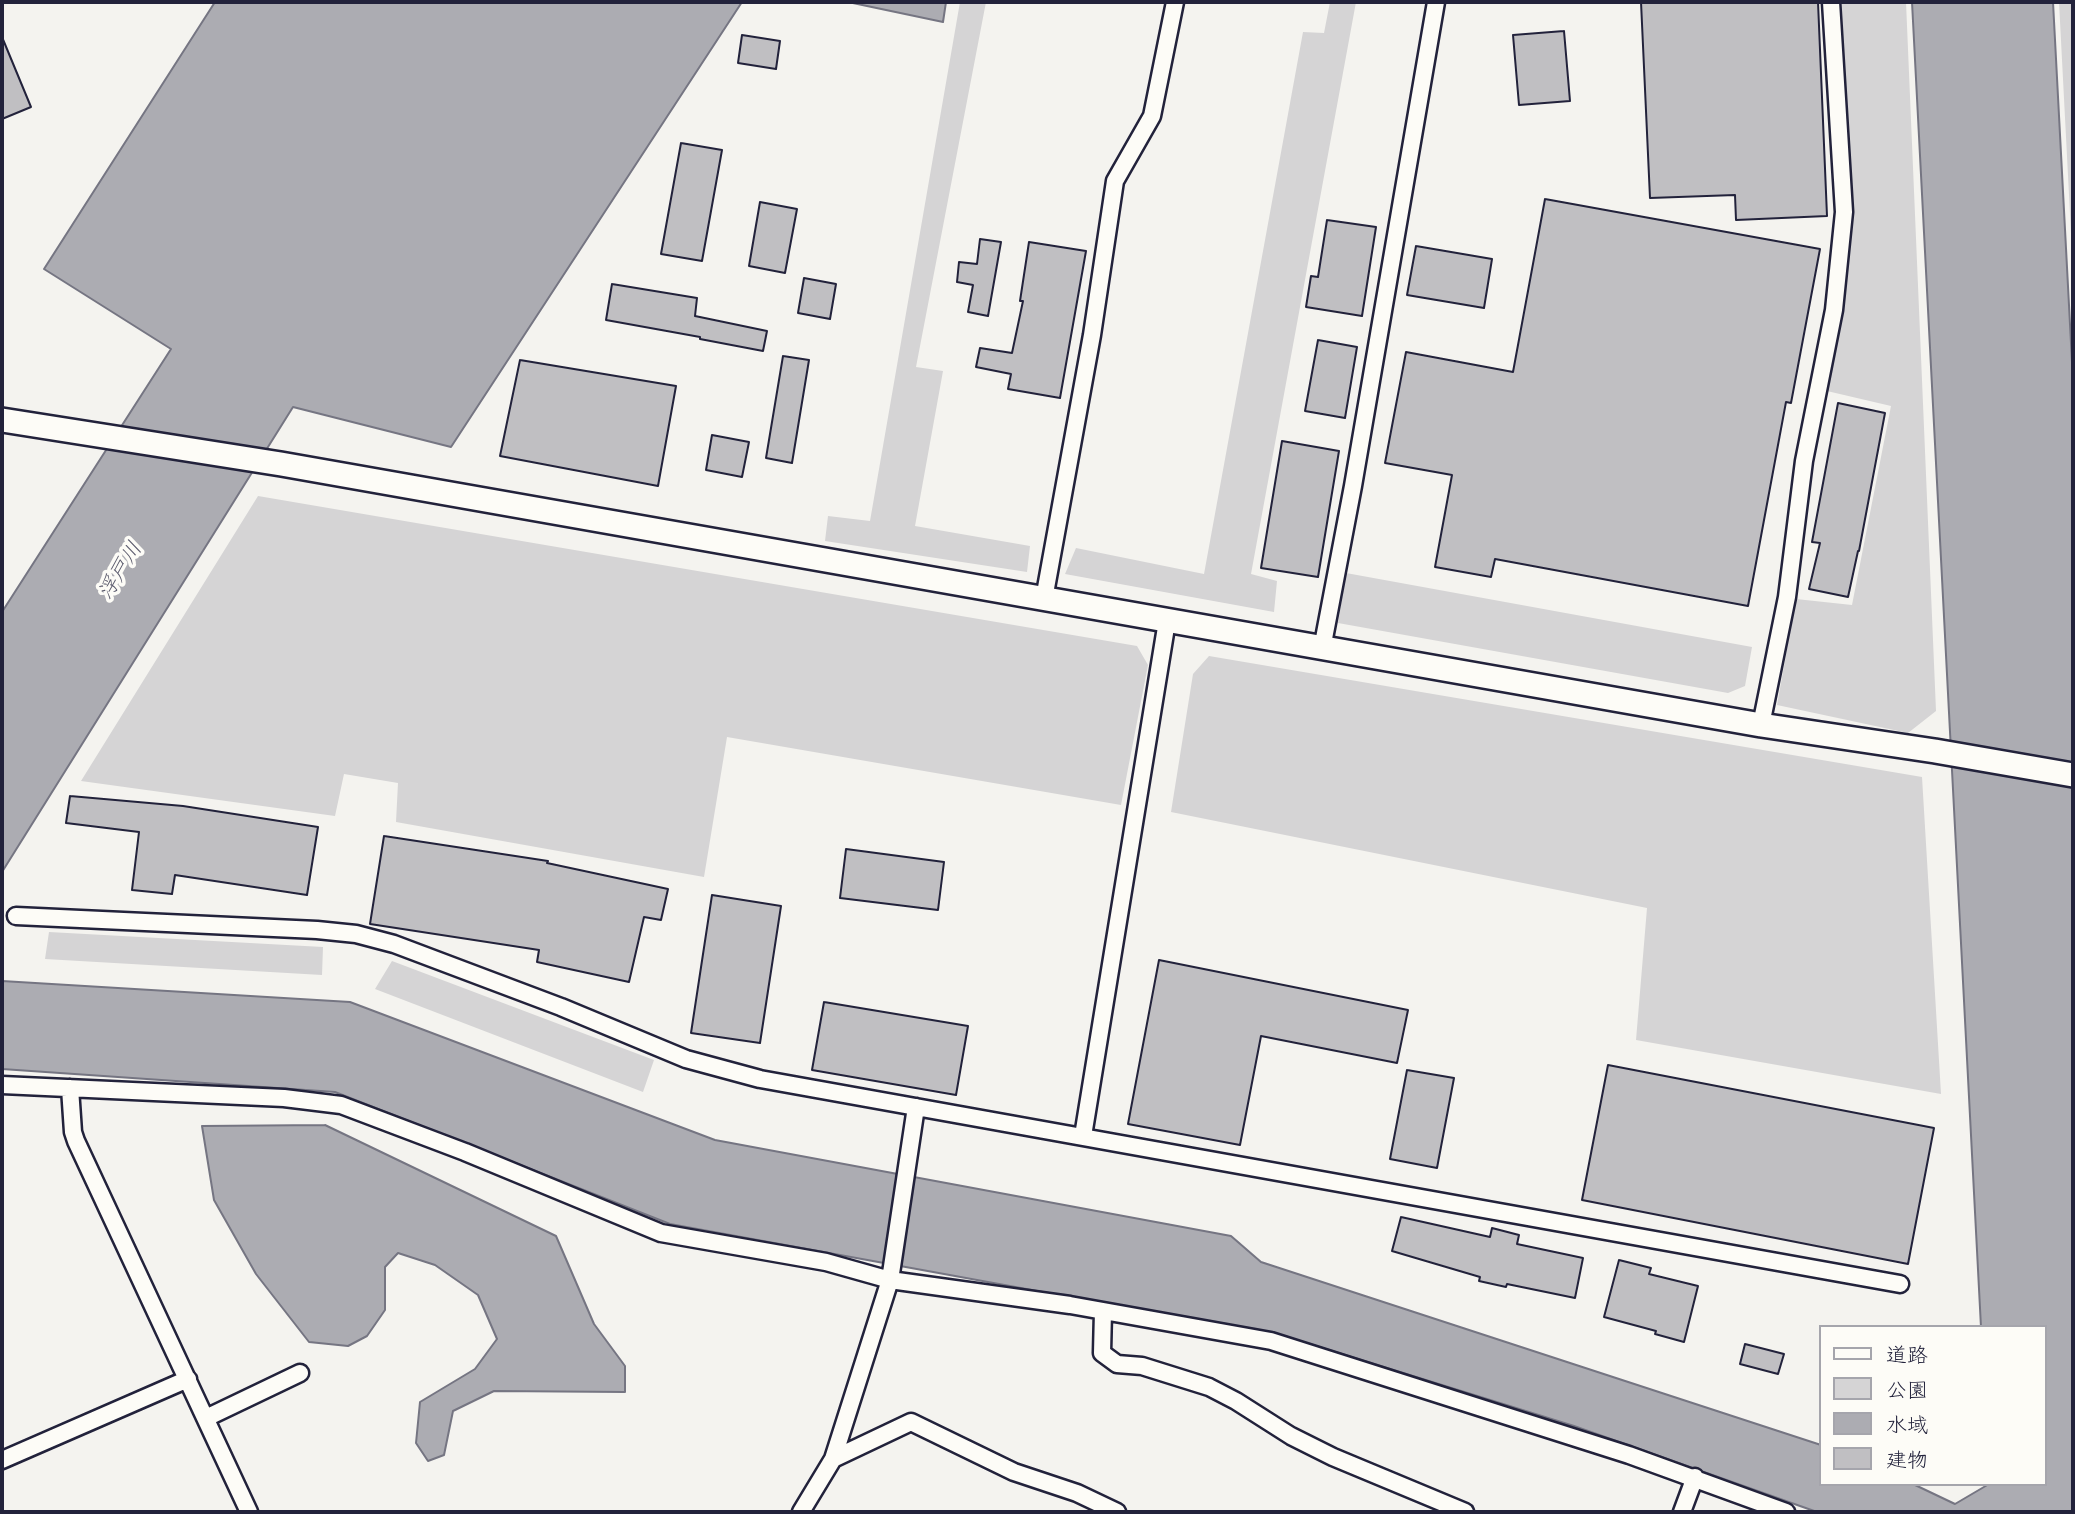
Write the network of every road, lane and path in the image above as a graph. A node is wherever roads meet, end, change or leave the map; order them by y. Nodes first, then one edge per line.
1 (1175, 2) edge
2 (1436, 2) edge
3 (1832, 2) edge
4 (2, 420) edge
5 (1044, 599) junction
6 (1167, 621) junction
7 (1322, 649) junction
8 (1761, 725) junction
9 (2073, 775) edge
10 (16, 915) dead end
11 (2, 1085) edge
12 (70, 1088) junction
13 (916, 1107) junction
14 (1083, 1136) junction
15 (890, 1280) junction
16 (1900, 1284) dead end
17 (1103, 1311) junction
18 (299, 1373) dead end
19 (188, 1379) junction
20 (206, 1418) junction
21 (833, 1459) junction
22 (2, 1460) edge
23 (1695, 1477) junction
24 (250, 1512) edge
25 (801, 1512) edge
26 (1117, 1512) edge
27 (1465, 1512) edge
28 (1682, 1512) edge
29 (1786, 1512) edge

1 - 5 street
2 - 7 street
3 - 8 street
4 - 5 street
5 - 6 street
6 - 7 street
6 - 14 street
7 - 8 street
8 - 9 street
10 - 13 street
11 - 12 street
12 - 15 street
12 - 19 street
13 - 14 street
13 - 15 street
14 - 16 street
15 - 17 street
15 - 21 street
17 - 23 street
17 - 27 street
18 - 20 street
19 - 20 street
19 - 22 street
20 - 24 street
21 - 25 street
21 - 26 street
23 - 28 street
23 - 29 street

